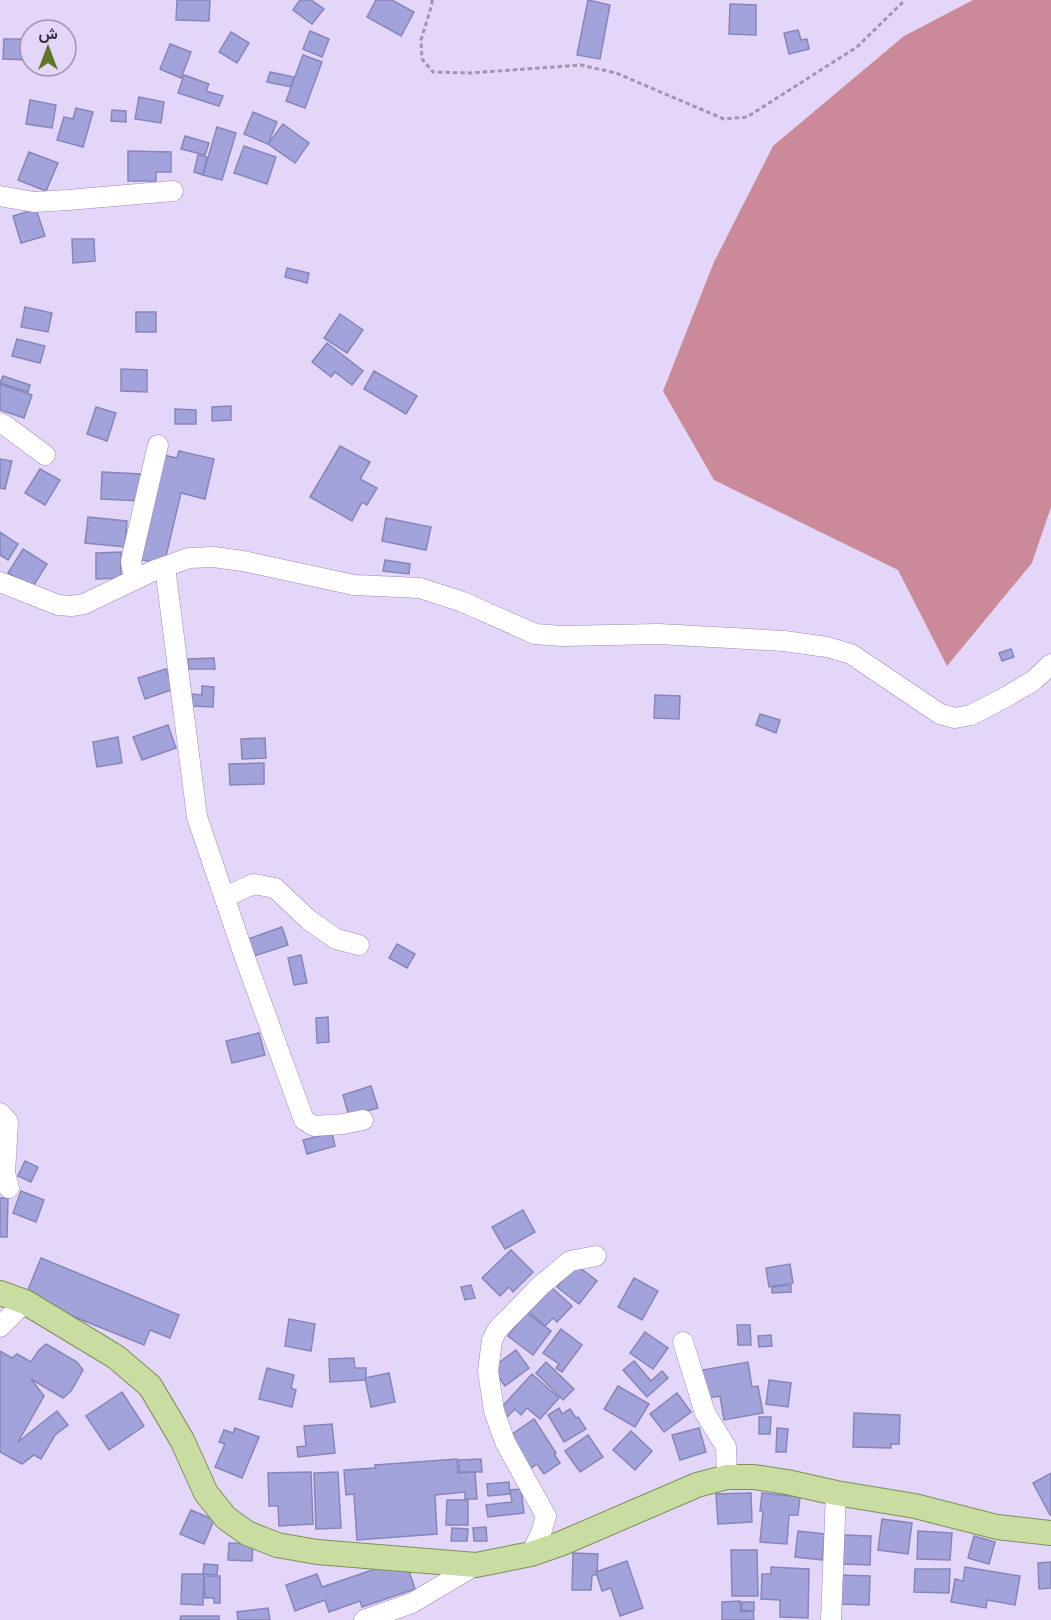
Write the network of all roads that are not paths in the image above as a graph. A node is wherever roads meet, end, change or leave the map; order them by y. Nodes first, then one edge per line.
1 (173, 191) dead end
2 (0, 196) edge
3 (0, 423) edge
4 (158, 445) dead end
5 (45, 455) dead end
6 (165, 567) junction
7 (136, 579) junction
8 (0, 582) edge
9 (1051, 664) edge
10 (225, 897) junction
11 (359, 945) dead end
12 (0, 1113) edge
13 (363, 1120) dead end
14 (9, 1188) dead end
15 (596, 1256) dead end
16 (0, 1293) edge
17 (25, 1302) junction
18 (0, 1327) edge
19 (683, 1342) dead end
20 (727, 1477) junction
21 (836, 1493) junction
22 (1051, 1533) edge
23 (531, 1554) junction
24 (476, 1565) junction
25 (364, 1620) edge
26 (831, 1620) edge

1 - 2 street
3 - 5 street
4 - 7 street
6 - 7 street
6 - 9 street
6 - 10 street
7 - 8 street
10 - 11 street
10 - 13 street
12 - 14 street
15 - 23 street
16 - 17 main road
17 - 18 street
17 - 24 main road
19 - 20 street
20 - 21 main road
20 - 23 main road
21 - 22 main road
21 - 26 street
23 - 24 main road
24 - 25 street

